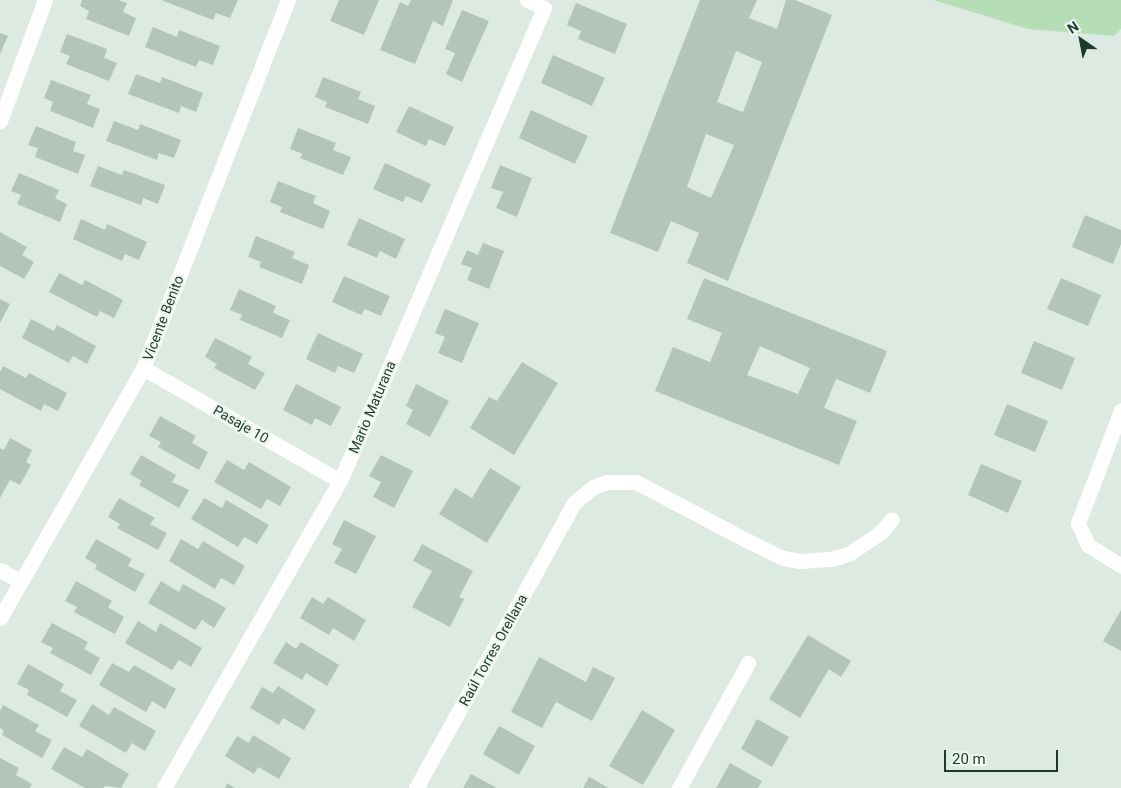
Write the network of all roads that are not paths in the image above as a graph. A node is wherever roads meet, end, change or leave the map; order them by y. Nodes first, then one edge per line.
1 (46, 0) edge
2 (288, 0) edge
3 (527, 0) edge
4 (0, 121) edge
5 (143, 368) junction
6 (1121, 410) edge
7 (340, 481) junction
8 (892, 519) dead end
9 (1121, 566) edge
10 (0, 570) edge
11 (21, 582) junction
12 (0, 618) edge
13 (748, 664) dead end
14 (164, 788) edge
15 (416, 788) edge
16 (679, 788) edge

1 - 4 street
2 - 5 street, Vicente Benito
3 - 7 street, Mario Maturana
5 - 7 street, Pasaje 10
5 - 11 street, Vicente Benito
6 - 9 street
7 - 14 street, Mario Maturana
8 - 15 street, Raúl Torres Orellana
10 - 11 street
11 - 12 street, Vicente Benito
13 - 16 street

